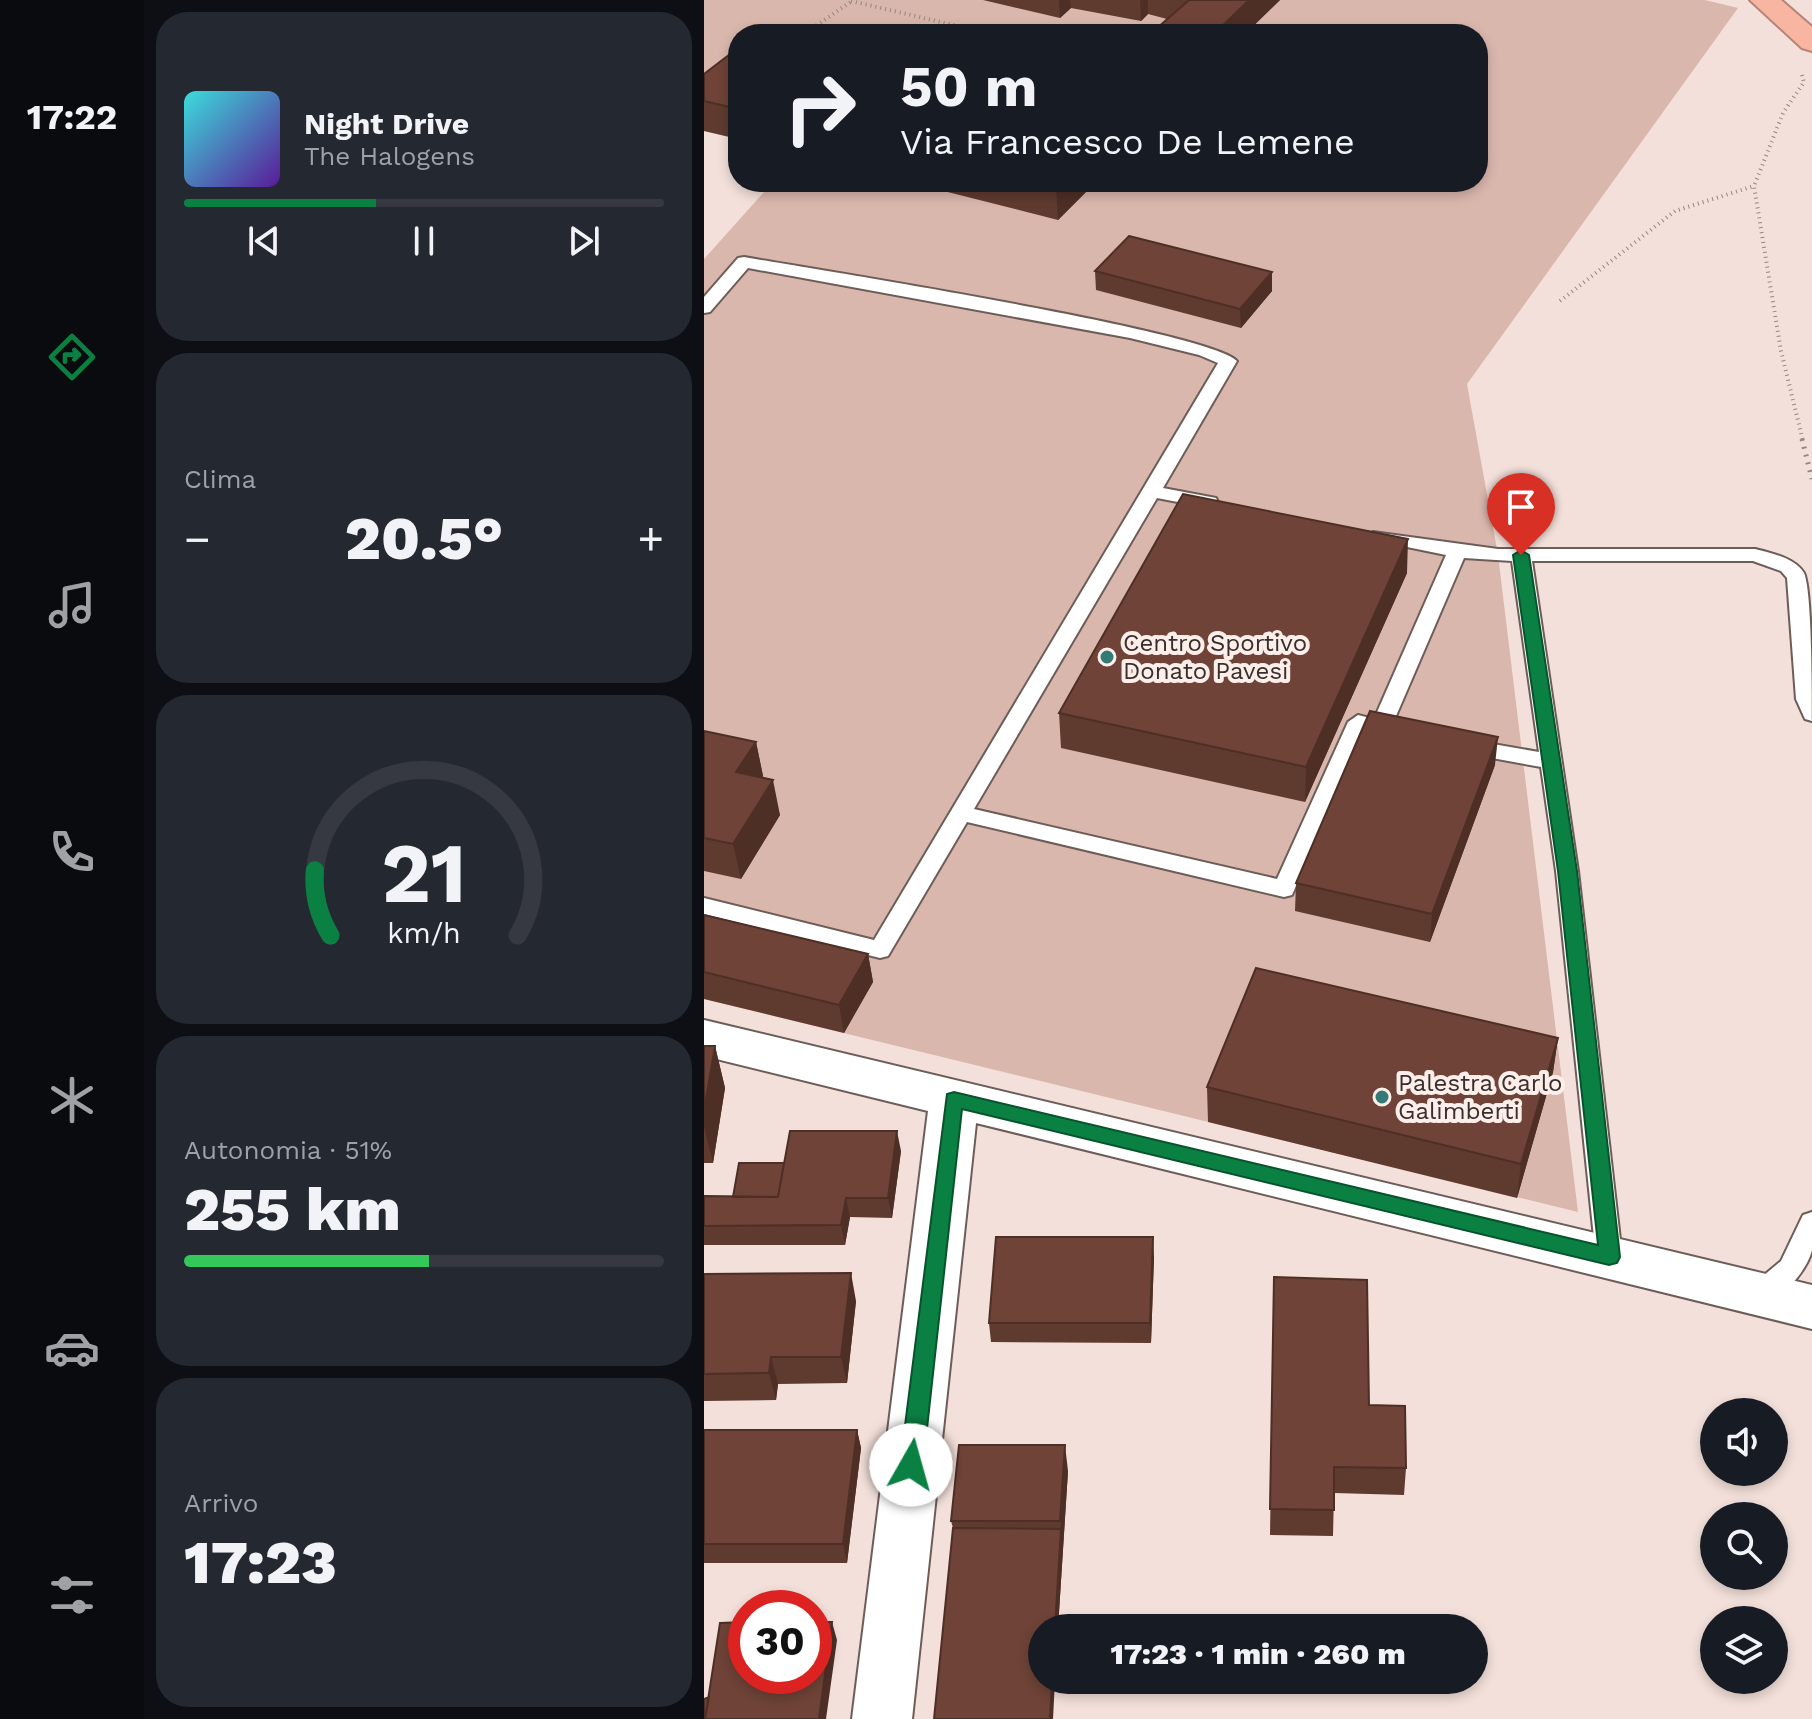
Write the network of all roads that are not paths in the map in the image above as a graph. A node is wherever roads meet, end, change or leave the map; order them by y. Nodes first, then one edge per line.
1 (1764, 0) edge
2 (1812, 42) edge
3 (704, 308) edge
4 (1151, 491) junction
5 (1228, 506) edge
6 (1366, 533) edge
7 (1457, 551) junction
8 (1521, 555) junction
9 (1812, 714) edge
10 (1381, 727) junction
11 (1410, 734) edge
12 (1452, 743) edge
13 (1551, 760) junction
14 (961, 813) junction
15 (704, 906) edge
16 (704, 1038) edge
17 (954, 1099) junction
18 (1812, 1222) edge
19 (1609, 1257) junction
20 (1760, 1294) junction
21 (1812, 1307) edge
22 (882, 1719) edge

1 - 2 highway
3 - 4 lane
4 - 5 lane
4 - 14 lane
6 - 7 lane
7 - 8 lane
7 - 10 lane
8 - 9 lane
8 - 13 lane
10 - 11 lane
10 - 14 lane
12 - 13 lane
13 - 19 lane
14 - 15 lane
16 - 17 street
17 - 19 street
17 - 22 street
18 - 20 lane
19 - 20 street
20 - 21 street

